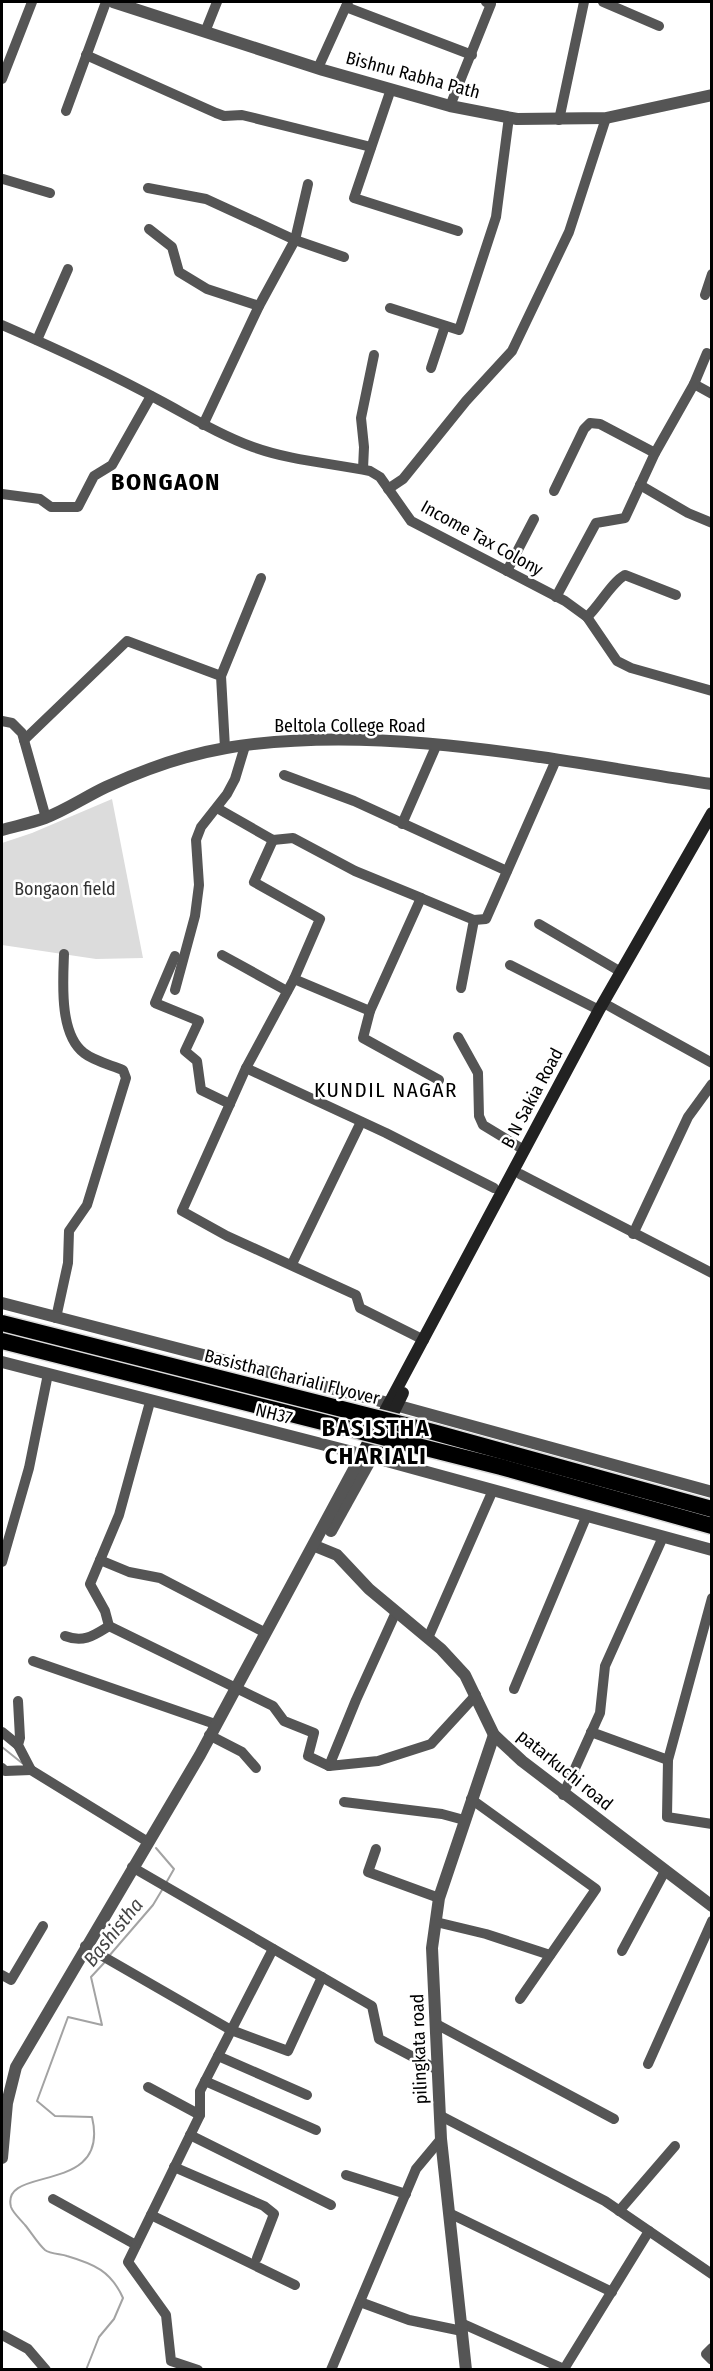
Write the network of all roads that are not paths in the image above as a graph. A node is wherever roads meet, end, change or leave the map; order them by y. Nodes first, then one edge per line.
1 (32, 2) edge
2 (106, 2) edge
3 (112, 2) edge
4 (216, 2) edge
5 (490, 2) edge
6 (584, 2) edge
7 (603, 2) edge
8 (347, 4) edge
9 (658, 26) dead end
10 (206, 32) junction
11 (86, 55) junction
12 (472, 55) junction
13 (318, 68) junction
14 (2, 79) edge
15 (391, 89) junction
16 (711, 95) edge
17 (450, 106) junction
18 (66, 111) dead end
19 (508, 117) junction
20 (606, 118) junction
21 (559, 120) junction
22 (370, 147) junction
23 (2, 180) edge
24 (308, 184) dead end
25 (148, 188) dead end
26 (50, 193) dead end
27 (149, 229) dead end
28 (458, 231) dead end
29 (295, 240) junction
30 (344, 257) dead end
31 (68, 269) dead end
32 (711, 274) edge
33 (705, 295) dead end
34 (259, 306) junction
35 (390, 308) dead end
36 (2, 325) edge
37 (445, 326) junction
38 (37, 340) junction
39 (707, 353) dead end
40 (374, 355) dead end
41 (431, 368) dead end
42 (694, 384) junction
43 (711, 394) edge
44 (151, 396) junction
45 (203, 426) junction
46 (656, 453) junction
47 (363, 469) junction
48 (640, 485) junction
49 (387, 489) junction
50 (554, 491) dead end
51 (2, 494) edge
52 (534, 519) dead end
53 (711, 523) edge
54 (507, 571) junction
55 (261, 578) dead end
56 (676, 595) dead end
57 (556, 597) junction
58 (587, 617) junction
59 (221, 676) junction
60 (711, 691) edge
61 (2, 721) edge
62 (24, 740) junction
63 (437, 744) junction
64 (245, 746) junction
65 (225, 748) junction
66 (556, 760) junction
67 (284, 775) dead end
68 (711, 784) edge
69 (217, 808) junction
70 (711, 813) edge
71 (46, 818) junction
72 (402, 824) junction
73 (711, 826) edge
74 (2, 830) edge
75 (273, 840) junction
76 (507, 871) junction
77 (421, 898) junction
78 (474, 920) junction
79 (539, 924) dead end
80 (64, 954) dead end
81 (222, 955) dead end
82 (175, 956) dead end
83 (510, 965) dead end
84 (621, 972) junction
85 (294, 979) junction
86 (461, 988) dead end
87 (175, 990) dead end
88 (287, 991) junction
89 (604, 1008) junction
90 (370, 1011) junction
91 (458, 1037) dead end
92 (711, 1063) edge
93 (246, 1068) junction
94 (439, 1080) dead end
95 (711, 1084) edge
96 (230, 1104) junction
97 (361, 1122) junction
98 (524, 1150) junction
99 (520, 1174) junction
100 (494, 1188) dead end
101 (633, 1234) junction
102 (292, 1264) junction
103 (711, 1273) edge
104 (2, 1303) edge
105 (56, 1318) junction
106 (2, 1323) edge
107 (424, 1340) junction
108 (2, 1341) edge
109 (2, 1362) edge
110 (48, 1374) junction
111 (150, 1402) junction
112 (393, 1404) junction
113 (367, 1456) junction
114 (493, 1490) junction
115 (711, 1492) edge
116 (711, 1509) edge
117 (587, 1515) junction
118 (711, 1526) edge
119 (663, 1537) junction
120 (318, 1547) junction
121 (4, 1549) edge
122 (711, 1550) edge
123 (100, 1560) junction
124 (2, 1562) edge
125 (711, 1598) edge
126 (396, 1612) junction
127 (108, 1626) junction
128 (266, 1633) junction
129 (65, 1636) dead end
130 (428, 1638) junction
131 (33, 1661) dead end
132 (514, 1689) dead end
133 (238, 1690) junction
134 (476, 1695) junction
135 (18, 1701) dead end
136 (2, 1732) edge
137 (213, 1732) junction
138 (591, 1732) junction
139 (494, 1735) junction
140 (18, 1745) junction
141 (668, 1760) junction
142 (329, 1766) junction
143 (2, 1768) edge
144 (256, 1768) dead end
145 (31, 1770) junction
146 (563, 1795) junction
147 (471, 1799) junction
148 (344, 1802) dead end
149 (464, 1820) junction
150 (711, 1824) edge
151 (148, 1842) junction
152 (376, 1849) dead end
153 (132, 1867) junction
154 (665, 1871) junction
155 (439, 1898) junction
156 (711, 1906) edge
157 (436, 1922) junction
158 (711, 1922) edge
159 (43, 1926) dead end
160 (85, 1946) junction
161 (273, 1949) junction
162 (622, 1952) dead end
163 (550, 1955) junction
164 (2, 1975) edge
165 (322, 1977) junction
166 (520, 1999) dead end
167 (436, 2024) junction
168 (231, 2030) junction
169 (218, 2056) junction
170 (648, 2064) dead end
171 (436, 2069) junction
172 (205, 2081) junction
173 (148, 2087) dead end
174 (307, 2095) dead end
175 (200, 2115) junction
176 (440, 2115) junction
177 (614, 2119) dead end
178 (3, 2127) edge
179 (316, 2130) dead end
180 (190, 2135) junction
181 (441, 2139) junction
182 (675, 2146) dead end
183 (2, 2158) edge
184 (174, 2167) junction
185 (346, 2175) dead end
186 (406, 2194) junction
187 (53, 2199) dead end
188 (331, 2205) dead end
189 (619, 2211) junction
190 (449, 2213) junction
191 (151, 2215) junction
192 (649, 2231) junction
193 (136, 2245) junction
194 (257, 2258) dead end
195 (711, 2274) edge
196 (295, 2285) dead end
197 (612, 2292) junction
198 (360, 2302) junction
199 (461, 2327) junction
200 (2, 2335) edge
201 (711, 2348) edge
202 (711, 2360) edge
203 (333, 2369) edge
204 (46, 2370) edge
205 (198, 2370) edge
206 (466, 2370) edge

1 - 14 street
2 - 11 street
3 - 10 street, Bishnu Rabha Path
4 - 10 street
5 - 12 street
6 - 21 street
7 - 9 street
8 - 12 street
8 - 13 street
10 - 13 street, Bishnu Rabha Path
11 - 18 street
11 - 22 street
12 - 17 street
13 - 15 street, Bishnu Rabha Path
15 - 17 street, Bishnu Rabha Path
15 - 22 street
16 - 20 street, Bishnu Rabha Path
17 - 19 street, Bishnu Rabha Path
19 - 21 street, Bishnu Rabha Path
19 - 37 street
20 - 21 street, Bishnu Rabha Path
20 - 49 street
22 - 28 street
23 - 26 street
24 - 29 street
25 - 29 street
27 - 34 street
29 - 30 street
29 - 34 street
31 - 38 street
32 - 33 street
34 - 45 street
35 - 37 street
36 - 38 street
37 - 41 street
38 - 44 street
39 - 42 street
40 - 47 street
42 - 43 street
42 - 46 street
44 - 45 street
44 - 51 street
45 - 47 street
46 - 48 street
46 - 50 street
47 - 49 street, Income Tax Colony
48 - 53 street
48 - 57 street
49 - 54 street, Income Tax Colony
52 - 54 street
54 - 57 street, Income Tax Colony
55 - 59 street
56 - 58 street
57 - 58 street, Income Tax Colony
58 - 60 street, Income Tax Colony
59 - 62 street
59 - 65 street
61 - 62 street
62 - 71 street
63 - 64 street, Beltola College Road
63 - 66 street, Beltola College Road
63 - 72 street
64 - 65 street, Beltola College Road
64 - 69 street
65 - 71 street, Beltola College Road
66 - 68 street, Beltola College Road
66 - 76 street
67 - 72 street
69 - 75 street
69 - 87 street
70 - 84 main road, B N Sakia Road
71 - 74 street, Beltola College Road
72 - 76 street
73 - 89 main road, B N Sakia Road
75 - 77 street
75 - 85 street
76 - 78 street
77 - 78 street
77 - 90 street
78 - 86 street
79 - 84 street
80 - 105 street
81 - 88 street
82 - 96 street
83 - 89 street
84 - 89 main road, B N Sakia Road
85 - 88 street
85 - 90 street
88 - 93 street
89 - 92 street
89 - 98 main road, B N Sakia Road
89 - 99 main road, B N Sakia Road
90 - 94 street
91 - 98 street
93 - 96 street
93 - 97 street
95 - 101 street
96 - 102 street
97 - 100 street
97 - 102 street
98 - 107 main road, B N Sakia Road
99 - 101 street
99 - 112 main road, B N Sakia Road
101 - 103 street
102 - 107 street
104 - 105 street
105 - 112 street
106 - 116 highway, Basistha Chariali Flyover, bridge
107 - 112 main road, B N Sakia Road
108 - 118 highway, Basistha Chariali Flyover, bridge
109 - 110 street, NH37
110 - 111 street, NH37
110 - 121 street
111 - 113 street, NH37
111 - 123 street
112 - 113 main road
112 - 115 street
113 - 114 street, NH37
113 - 120 street
114 - 117 street, NH37
114 - 130 street
117 - 119 street, NH37
117 - 132 street
119 - 122 street, NH37
119 - 138 street
120 - 126 street, patarkuchi road
120 - 128 street
120 - 133 street
121 - 124 street
123 - 127 street
123 - 128 street
125 - 141 street
126 - 130 street, patarkuchi road
126 - 142 street
127 - 129 street
127 - 133 street
128 - 133 street
130 - 134 street, patarkuchi road
131 - 137 street
133 - 137 street
133 - 142 street
134 - 139 street, patarkuchi road
134 - 142 street
135 - 140 street
136 - 140 street
137 - 144 street
137 - 151 street
138 - 141 street
138 - 146 street
139 - 146 street, patarkuchi road
139 - 147 street, pilingkata road
140 - 145 street
141 - 150 street
143 - 145 street
145 - 151 street
146 - 154 street, patarkuchi road
147 - 149 street, pilingkata road
147 - 163 street
148 - 149 street
149 - 155 street, pilingkata road
151 - 153 street
152 - 155 street
153 - 160 street
153 - 161 street
154 - 156 street, patarkuchi road
154 - 162 street
155 - 157 street, pilingkata road
157 - 163 street
157 - 167 street, pilingkata road
158 - 170 street
159 - 164 street
160 - 168 street
160 - 178 street
161 - 165 street
161 - 168 street
163 - 166 street
165 - 168 street
165 - 171 street
167 - 171 street, pilingkata road
167 - 177 street
168 - 169 street
169 - 172 street
169 - 174 street
171 - 176 street, pilingkata road
172 - 175 street
172 - 179 street
173 - 175 street
175 - 180 street
176 - 181 street, pilingkata road
176 - 189 street
178 - 183 street
180 - 184 street
180 - 188 street
181 - 186 street
181 - 190 street, pilingkata road
182 - 189 street
184 - 191 street
184 - 194 street
185 - 186 street
186 - 198 street
187 - 193 street
189 - 192 street
190 - 197 street
190 - 199 street, pilingkata road
191 - 193 street
191 - 196 street
192 - 195 street
192 - 197 street
193 - 205 street
197 - 199 street
198 - 199 street
198 - 203 street
199 - 206 street, pilingkata road
200 - 204 street
201 - 202 street

